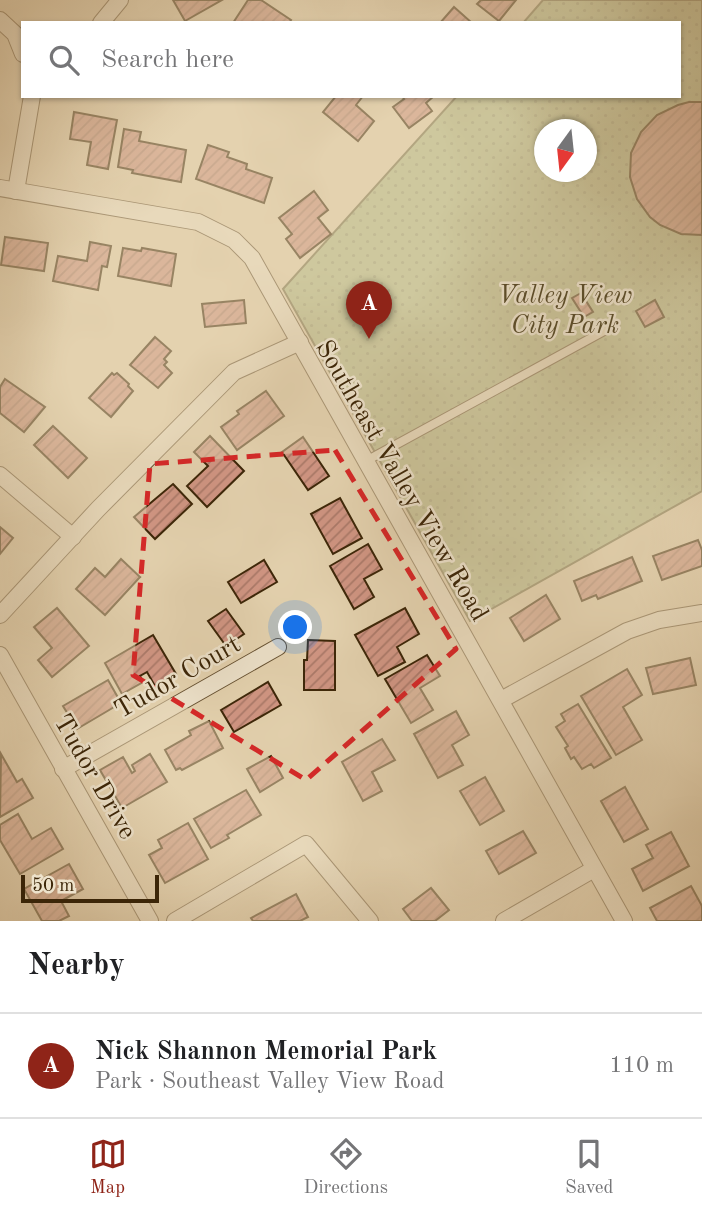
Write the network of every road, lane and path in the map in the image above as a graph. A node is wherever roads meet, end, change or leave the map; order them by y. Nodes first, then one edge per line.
1 (120, 0) edge
2 (0, 20) edge
3 (103, 21) edge
4 (21, 49) edge
5 (31, 98) edge
6 (8, 190) edge
7 (615, 326) dead end
8 (300, 342) junction
9 (366, 461) junction
10 (0, 475) edge
11 (73, 537) junction
12 (702, 613) edge
13 (0, 615) edge
14 (278, 647) dead end
15 (0, 655) edge
16 (501, 701) junction
17 (63, 769) junction
18 (594, 869) junction
19 (150, 921) edge
20 (175, 921) edge
21 (370, 921) edge
22 (504, 921) edge
23 (624, 921) edge

1 - 3 street
2 - 4 street
5 - 6 street
6 - 8 street
7 - 9 lane
8 - 9 street, Southeast Valley View Road
8 - 11 street, Southeast Valley View Road
9 - 16 street, Southeast Valley View Road
10 - 11 street
11 - 13 street, Southeast Valley View Road
12 - 16 street
14 - 17 street, Tudor Court
15 - 17 street, Tudor Drive
16 - 18 street, Southeast Valley View Road
17 - 19 street, Tudor Drive
18 - 22 street
18 - 23 street, Southeast Valley View Road
20 - 21 street

